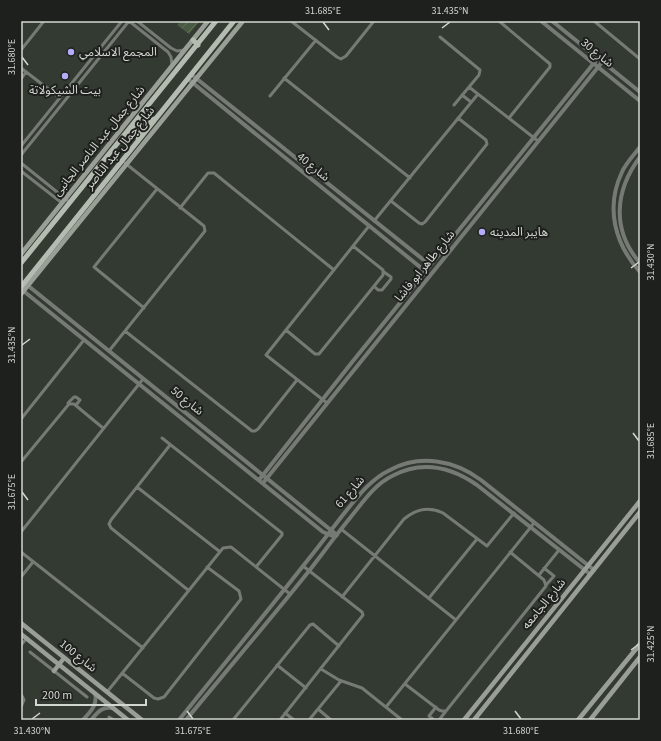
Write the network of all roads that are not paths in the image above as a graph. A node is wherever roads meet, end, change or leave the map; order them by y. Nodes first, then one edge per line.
1 (44, 21) edge
2 (122, 21) edge
3 (129, 21) edge
4 (137, 21) edge
5 (208, 21) edge
6 (216, 21) edge
7 (234, 21) edge
8 (243, 21) edge
9 (292, 21) edge
10 (374, 21) edge
11 (499, 21) edge
12 (541, 21) edge
13 (552, 21) edge
14 (594, 21) edge
15 (440, 37) dead end
16 (193, 40) junction
17 (316, 40) junction
18 (198, 45) junction
19 (186, 49) junction
20 (21, 50) edge
21 (598, 58) junction
22 (640, 58) edge
23 (602, 62) junction
24 (594, 63) junction
25 (172, 66) junction
26 (598, 67) junction
27 (21, 68) edge
28 (26, 72) junction
29 (284, 78) junction
30 (21, 79) edge
31 (192, 79) junction
32 (71, 84) junction
33 (75, 87) junction
34 (469, 87) junction
35 (640, 92) edge
36 (478, 94) junction
37 (270, 96) dead end
38 (462, 96) junction
39 (60, 98) junction
40 (640, 101) edge
41 (471, 102) junction
42 (141, 104) junction
43 (454, 105) dead end
44 (145, 109) junction
45 (158, 117) junction
46 (458, 118) junction
47 (509, 118) junction
48 (122, 137) junction
49 (534, 137) junction
50 (538, 141) junction
51 (138, 142) junction
52 (21, 146) edge
53 (640, 147) edge
54 (21, 155) edge
55 (640, 157) edge
56 (124, 163) junction
57 (21, 164) edge
58 (21, 171) edge
59 (410, 178) junction
60 (157, 189) junction
61 (391, 201) junction
62 (66, 203) junction
63 (180, 208) junction
64 (374, 221) junction
65 (369, 226) junction
66 (353, 246) junction
67 (21, 254) edge
68 (21, 263) edge
69 (640, 263) edge
70 (430, 265) junction
71 (334, 270) junction
72 (383, 270) junction
73 (426, 271) junction
74 (640, 272) edge
75 (374, 286) junction
76 (23, 288) edge
77 (144, 308) junction
78 (286, 330) junction
79 (125, 331) junction
80 (84, 340) junction
81 (109, 351) junction
82 (142, 379) junction
83 (298, 380) junction
84 (138, 384) junction
85 (323, 400) junction
86 (327, 403) junction
87 (67, 405) junction
88 (76, 406) junction
89 (21, 419) edge
90 (103, 428) junction
91 (162, 438) dead end
92 (170, 445) junction
93 (21, 462) edge
94 (265, 477) junction
95 (481, 480) junction
96 (261, 482) junction
97 (478, 485) junction
98 (137, 486) junction
99 (640, 501) edge
100 (640, 512) edge
101 (514, 513) junction
102 (534, 522) junction
103 (530, 527) junction
104 (341, 529) junction
105 (331, 530) junction
106 (21, 532) edge
107 (328, 534) junction
108 (336, 536) junction
109 (477, 539) junction
110 (559, 550) junction
111 (219, 551) junction
112 (21, 552) edge
113 (510, 552) junction
114 (374, 556) junction
115 (33, 562) junction
116 (303, 566) junction
117 (588, 566) junction
118 (207, 567) junction
119 (256, 567) junction
120 (544, 568) junction
121 (584, 570) junction
122 (594, 570) junction
123 (309, 571) junction
124 (590, 574) junction
125 (539, 575) junction
126 (21, 577) edge
127 (546, 586) junction
128 (188, 590) junction
129 (284, 590) junction
130 (290, 594) junction
131 (342, 597) junction
132 (428, 598) junction
133 (456, 620) junction
134 (21, 623) edge
135 (21, 634) edge
136 (27, 638) junction
137 (640, 644) edge
138 (21, 645) edge
139 (340, 646) junction
140 (142, 648) junction
141 (30, 652) dead end
142 (640, 657) edge
143 (64, 658) junction
144 (59, 664) junction
145 (277, 665) junction
146 (321, 669) junction
147 (54, 671) junction
148 (122, 673) junction
149 (341, 681) junction
150 (405, 684) junction
151 (306, 688) junction
152 (107, 692) junction
153 (95, 693) junction
154 (21, 694) edge
155 (87, 697) dead end
156 (21, 707) edge
157 (386, 707) junction
158 (436, 707) junction
159 (113, 708) junction
160 (92, 709) junction
161 (318, 709) junction
162 (447, 710) junction
163 (97, 712) junction
164 (285, 713) junction
165 (109, 716) dead end
166 (83, 720) edge
167 (91, 720) edge
168 (114, 720) edge
169 (128, 720) edge
170 (142, 720) edge
171 (179, 720) edge
172 (186, 720) edge
173 (233, 720) edge
174 (280, 720) edge
175 (294, 720) edge
176 (309, 720) edge
177 (331, 720) edge
178 (402, 720) edge
179 (434, 720) edge
180 (439, 720) edge
181 (464, 720) edge
182 (474, 720) edge
183 (578, 720) edge
184 (590, 720) edge

1 - 20 street
2 - 32 street
3 - 25 street
3 - 33 street
4 - 19 street
5 - 16 main road, شارع جمال عبد الناصر الجانبى
6 - 18 main road, شارع جمال عبد الناصر
7 - 31 main road, شارع جمال عبد الناصر
8 - 31 main road
9 - 17 street
10 - 17 street
11 - 47 street
12 - 24 street, شارع 30
13 - 21 street, شارع 30
14 - 22 street
15 - 34 street
16 - 18 main road
16 - 19 main road, شارع جمال عبد الناصر الجانبى
17 - 29 street
18 - 44 main road, شارع جمال عبد الناصر
19 - 25 main road, شارع جمال عبد الناصر الجانبى
21 - 23 street, شارع 30
21 - 24 street, شارع طاهر ابو فاشا
23 - 26 street, شارع طاهر ابو فاشا
23 - 35 street, شارع 30
24 - 26 street, شارع 30
24 - 49 street, شارع طاهر ابو فاشا
25 - 42 main road, شارع جمال عبد الناصر الجانبى
26 - 40 street, شارع 30
26 - 50 street, شارع طاهر ابو فاشا
27 - 28 street
28 - 30 street
28 - 39 street
29 - 37 street
29 - 59 street
31 - 45 main road, شارع جمال عبد الناصر
31 - 56 main road
31 - 64 street, شارع 40
31 - 65 street, شارع 40
32 - 33 street
32 - 39 street
33 - 54 street
34 - 36 street
34 - 38 street
36 - 41 street
36 - 47 street
38 - 41 street
38 - 43 street
39 - 52 street
41 - 46 street
42 - 44 main road
42 - 62 main road, شارع جمال عبد الناصر الجانبى
44 - 45 main road
44 - 48 main road, شارع جمال عبد الناصر
45 - 51 main road, شارع جمال عبد الناصر
46 - 59 street
46 - 61 street
47 - 49 street
48 - 51 main road
48 - 62 main road, شارع جمال عبد الناصر
49 - 50 street
49 - 70 street, شارع طاهر ابو فاشا
50 - 86 street, شارع طاهر ابو فاشا
51 - 56 main road, شارع جمال عبد الناصر
53 - 74 street
55 - 69 street
56 - 60 street
56 - 76 main road, شارع جمال عبد الناصر
57 - 62 street
58 - 62 street
59 - 61 street
60 - 63 street
60 - 77 street
61 - 64 street
62 - 67 main road, شارع جمال عبد الناصر الجانبى
62 - 68 main road, شارع جمال عبد الناصر
63 - 71 street
63 - 77 street
64 - 70 street, شارع 40
65 - 66 street
65 - 73 street, شارع 40
66 - 71 street
66 - 72 street
70 - 73 street, شارع طاهر ابو فاشا
71 - 78 street
72 - 75 street
72 - 75 street
73 - 85 street, شارع طاهر ابو فاشا
75 - 78 street
76 - 80 street, شارع 50
76 - 81 street, شارع 50
77 - 79 street
78 - 83 street
79 - 81 street
79 - 83 street
80 - 84 street, شارع 50
80 - 89 street
81 - 82 street, شارع 50
82 - 84 street
82 - 94 street, شارع 50
83 - 85 street
84 - 90 street
84 - 96 street, شارع 50
85 - 86 street
85 - 94 street, شارع طاهر ابو فاشا
86 - 94 street, شارع طاهر ابو فاشا
87 - 88 street
87 - 88 street
87 - 93 street
88 - 90 street
90 - 106 street
91 - 92 street
92 - 98 street
92 - 119 street
94 - 96 street, شارع طاهر ابو فاشا
94 - 105 street, شارع 50
95 - 97 street
95 - 102 street, شارع 61
95 - 105 street, شارع 61
96 - 107 street, شارع 50
97 - 101 street, شارع 61
97 - 104 street, شارع 61
98 - 111 street
98 - 128 street
99 - 117 main road, شارع الجامعه
100 - 122 main road, شارع الجامعه
101 - 103 street, شارع 61
101 - 109 street
102 - 103 street
102 - 117 street, شارع 61
103 - 110 street, شارع 61
103 - 113 street
104 - 108 street, شارع 61
104 - 114 street
105 - 107 street, شارع 61
105 - 108 street, شارع 50
107 - 108 street, شارع 50
107 - 116 street, شارع 61
108 - 123 street, شارع 61
109 - 114 street
109 - 132 street
110 - 120 street
110 - 121 street, شارع 61
111 - 118 street
111 - 119 street
112 - 115 street
113 - 125 street
113 - 133 street
114 - 131 street
114 - 132 street
115 - 126 street
115 - 140 street
116 - 123 street
116 - 129 street, شارع 61
117 - 121 main road, شارع الجامعه
117 - 122 street, شارع 61
118 - 128 street
118 - 148 street
119 - 129 street
120 - 125 street
120 - 127 street
121 - 124 street, شارع 61
121 - 181 main road, شارع الجامعه
122 - 124 main road, شارع الجامعه
123 - 130 street, شارع 61
123 - 131 street
124 - 182 main road, شارع الجامعه
125 - 127 street
127 - 162 street
128 - 140 street
129 - 130 street
129 - 171 street, شارع 61
130 - 172 street, شارع 61
131 - 139 street
132 - 133 street
133 - 150 street
134 - 143 main road, شارع 100
135 - 136 main road, شارع 100
136 - 138 street
136 - 144 main road, شارع 100
137 - 183 main road
139 - 145 street
139 - 146 street
140 - 148 street
141 - 147 street
142 - 184 main road
143 - 144 main road
143 - 152 main road, شارع 100
144 - 147 main road
144 - 153 main road, شارع 100
145 - 151 street
145 - 173 street
146 - 149 street
146 - 151 street
147 - 155 street
148 - 152 street
149 - 157 street
149 - 161 street
150 - 157 street
150 - 158 street
151 - 164 street
152 - 170 main road, شارع 100
153 - 159 main road, شارع 100
153 - 160 street
154 - 156 street
157 - 178 street
158 - 162 street
158 - 179 street
159 - 163 street
159 - 169 main road, شارع 100
160 - 163 street
160 - 166 street
161 - 176 street
161 - 177 street
162 - 180 street
163 - 167 street
164 - 174 street
164 - 175 street
165 - 168 street

